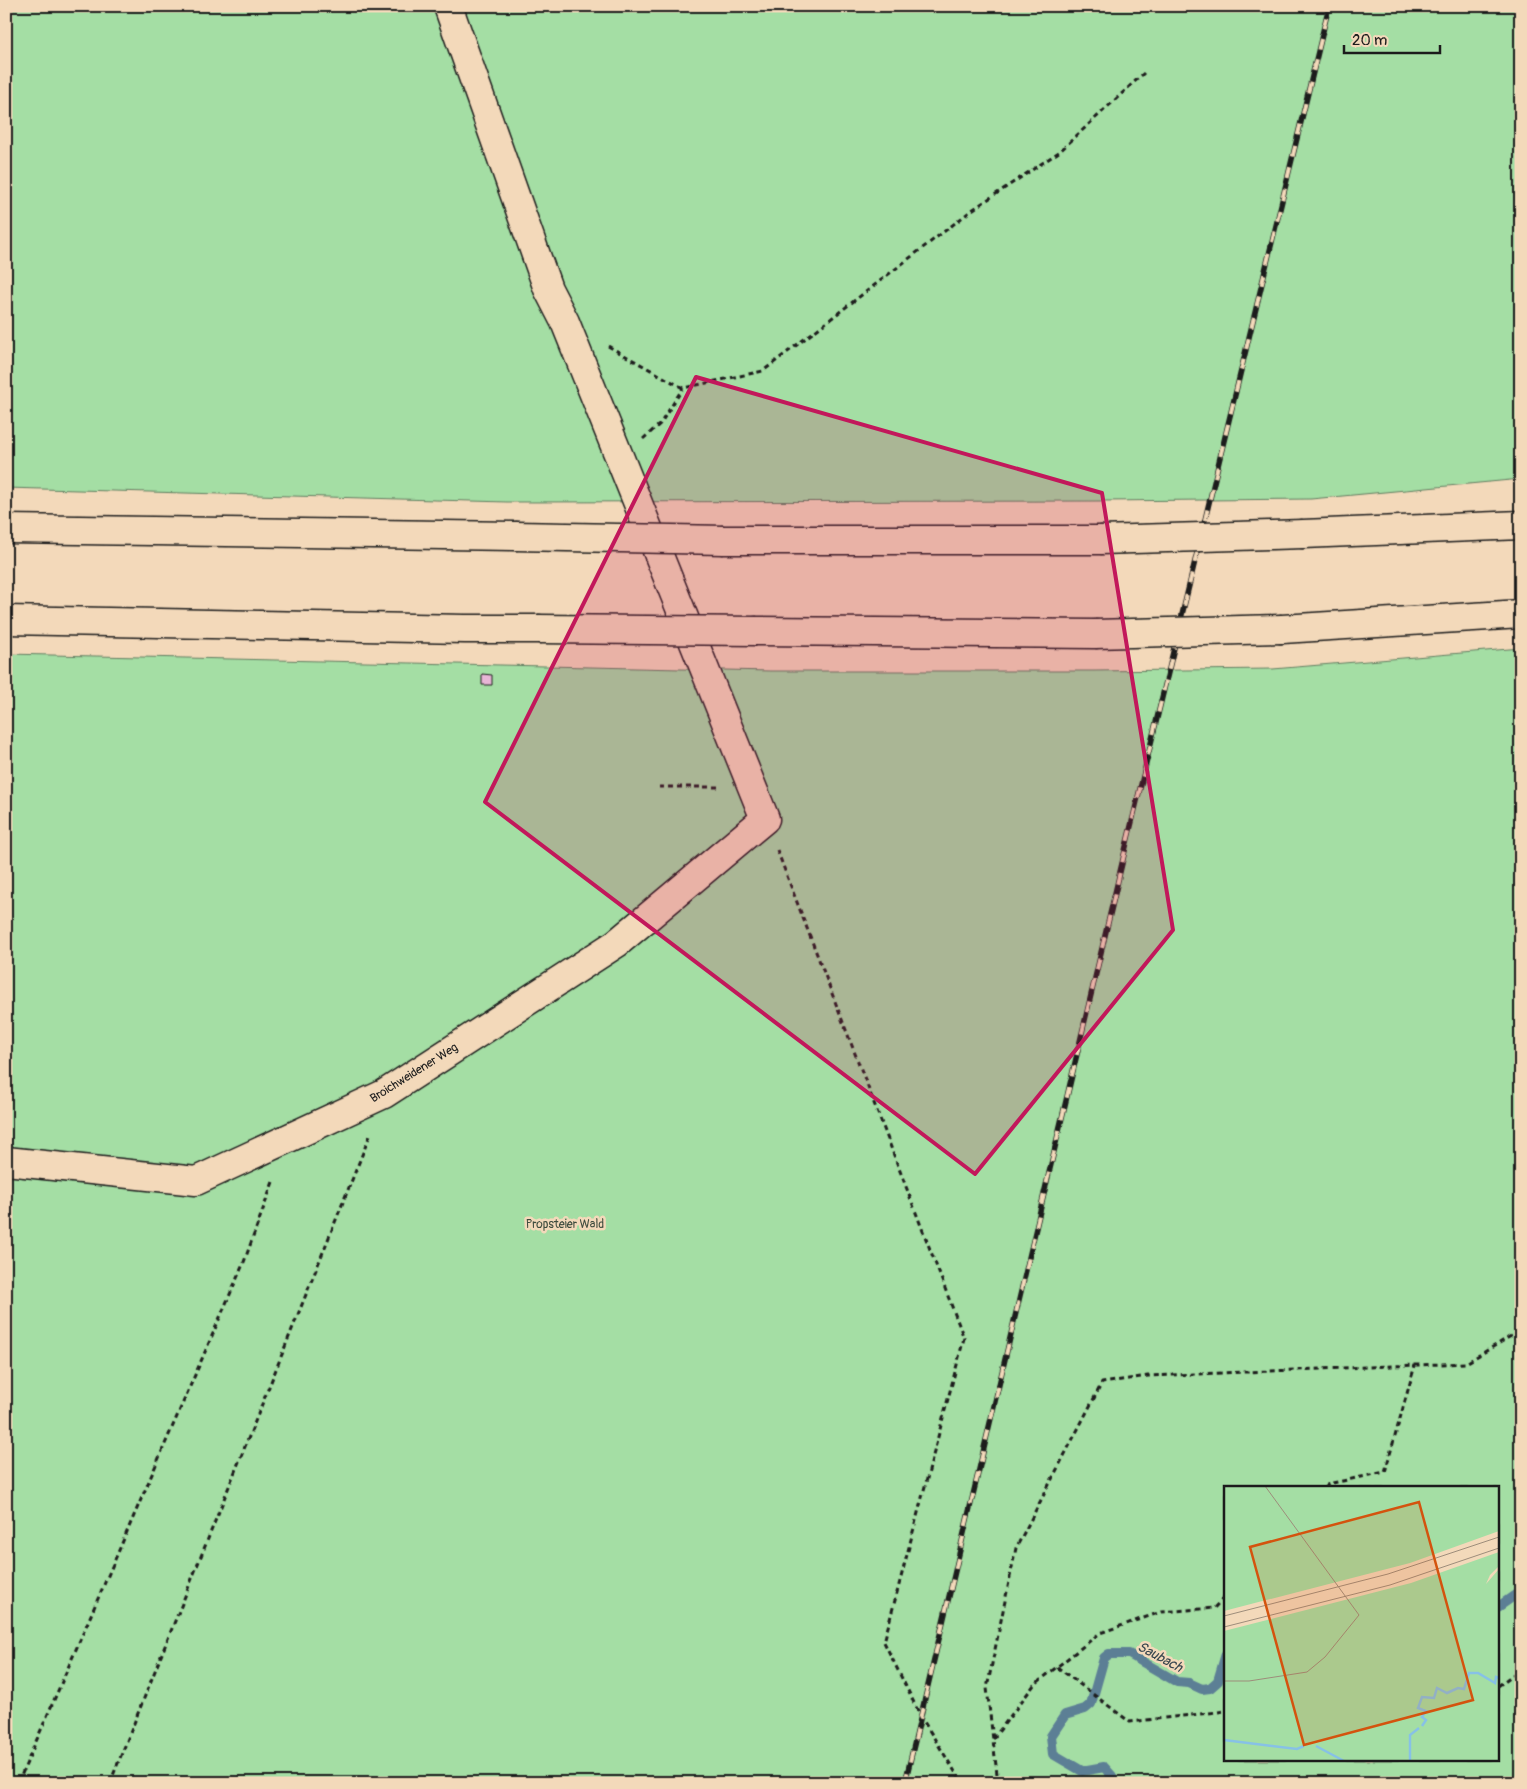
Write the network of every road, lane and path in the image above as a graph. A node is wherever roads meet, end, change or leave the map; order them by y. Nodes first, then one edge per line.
1 (448, 6) edge
2 (1144, 73) dead end
3 (607, 345) dead end
4 (683, 388) junction
5 (620, 459) junction
6 (1521, 525) edge
7 (6, 529) edge
8 (1521, 614) edge
9 (6, 620) edge
10 (752, 786) junction
11 (659, 787) dead end
12 (765, 819) junction
13 (384, 1094) junction
14 (288, 1139) junction
15 (6, 1161) edge
16 (1521, 1330) edge
17 (1414, 1365) junction
18 (1327, 1486) edge
19 (1224, 1597) edge
20 (1057, 1667) junction
21 (1521, 1671) edge
22 (1500, 1685) edge
23 (1224, 1711) edge
24 (993, 1740) junction
25 (18, 1783) edge
26 (110, 1783) edge
27 (962, 1783) edge
28 (998, 1783) edge

1 - 5 main road
2 - 4 path
3 - 4 path
4 - 5 path
5 - 10 main road
6 - 7 main road, bridge
8 - 9 main road, bridge
10 - 11 path
10 - 12 main road
12 - 13 main road, Broichweidener Weg
12 - 27 path
13 - 14 main road, Broichweidener Weg
13 - 26 path
14 - 15 main road, Broichweidener Weg
14 - 25 path
16 - 17 path
17 - 18 path
17 - 24 path
19 - 20 path
20 - 23 path
20 - 24 path
21 - 22 path
24 - 28 path

